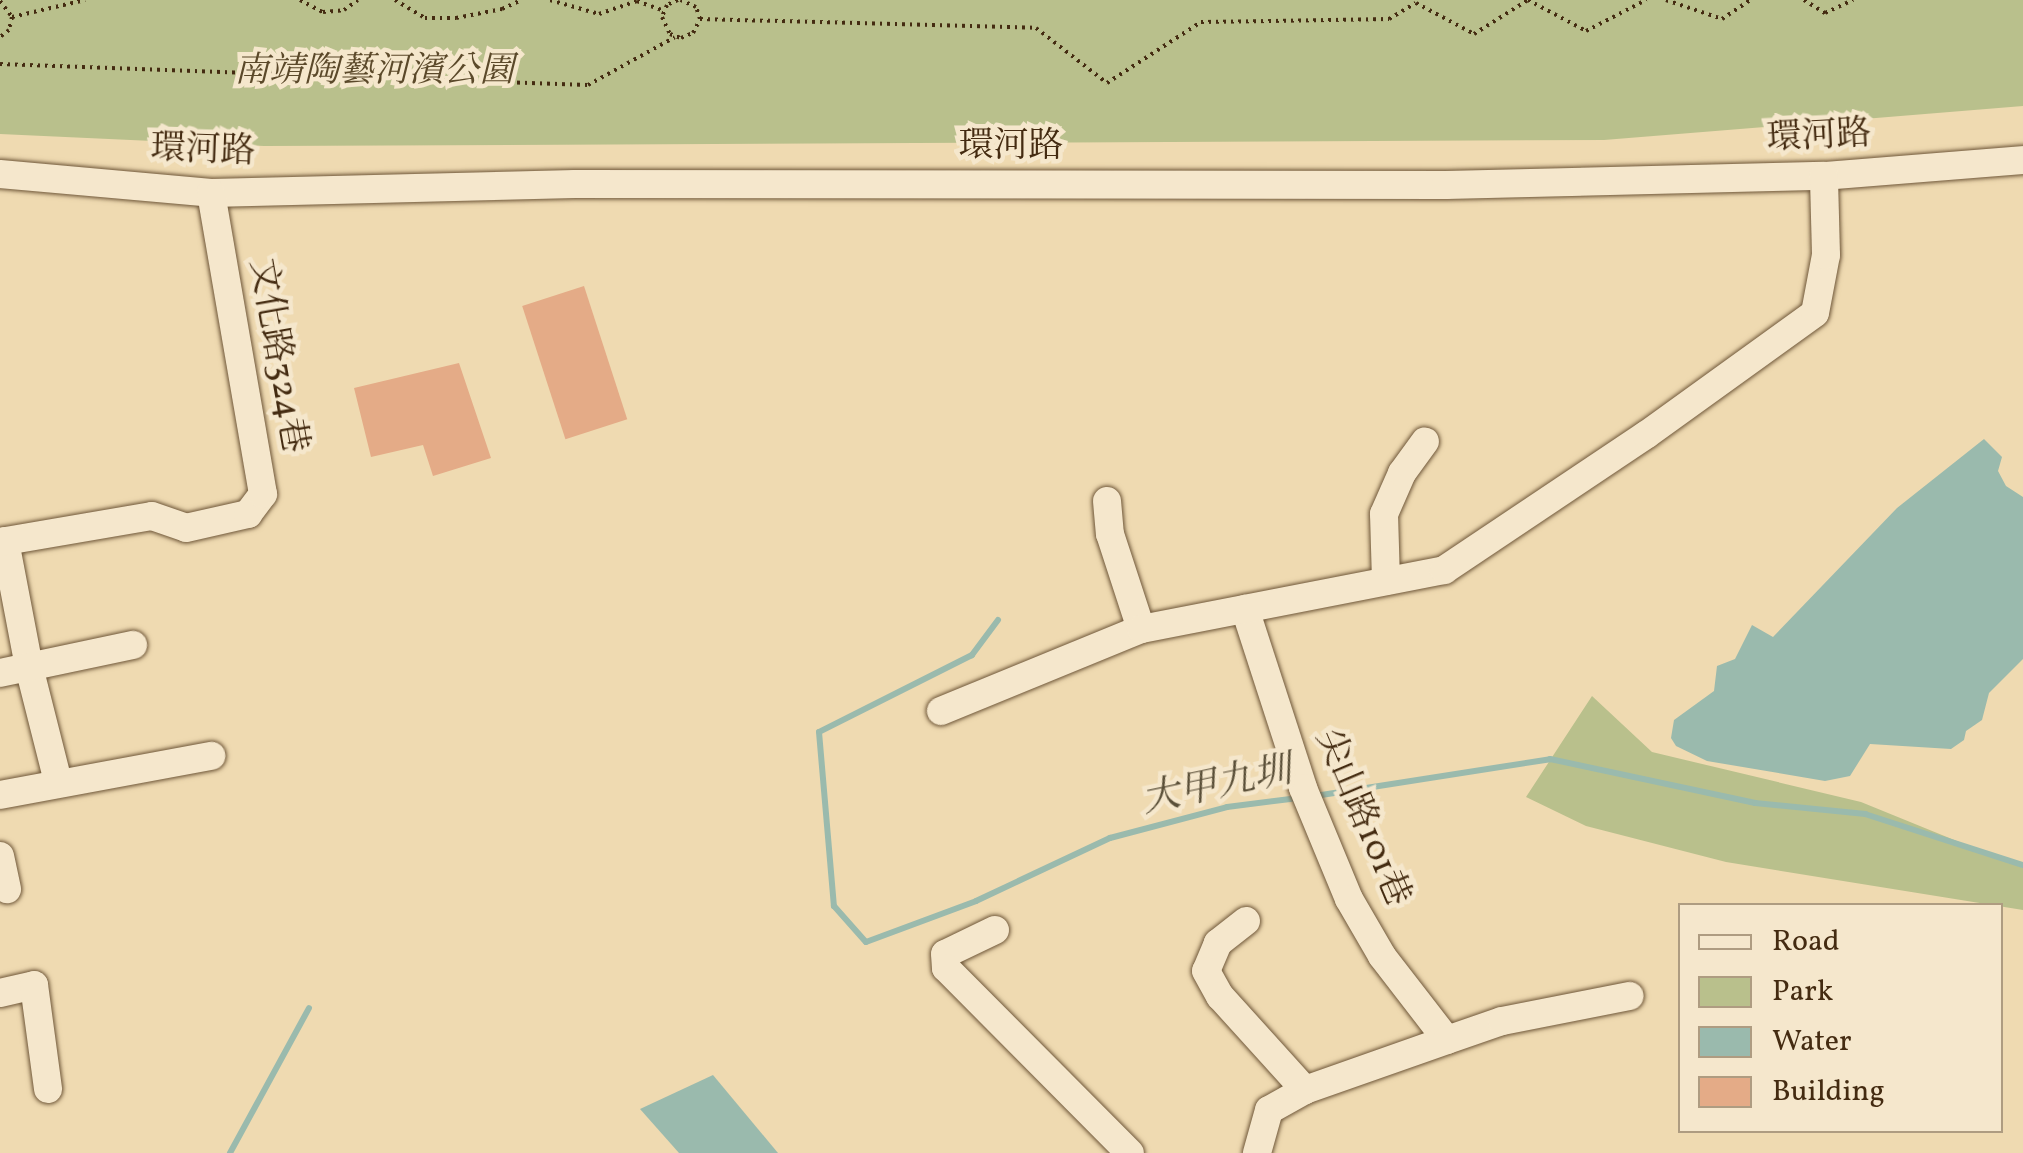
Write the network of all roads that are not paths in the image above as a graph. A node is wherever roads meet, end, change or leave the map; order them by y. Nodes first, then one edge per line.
1 (2023, 160) edge
2 (0, 174) edge
3 (1824, 176) junction
4 (211, 193) junction
5 (1425, 442) dead end
6 (1107, 501) dead end
7 (3, 542) edge
8 (1386, 582) junction
9 (1245, 609) junction
10 (1141, 630) junction
11 (133, 645) dead end
12 (29, 667) junction
13 (0, 674) edge
14 (941, 711) dead end
15 (211, 756) dead end
16 (58, 782) junction
17 (0, 795) edge
18 (0, 856) edge
19 (6, 888) dead end
20 (1246, 921) dead end
21 (994, 930) dead end
22 (0, 993) edge
23 (1630, 996) dead end
24 (1447, 1040) junction
25 (48, 1089) dead end
26 (1305, 1090) junction
27 (1130, 1153) edge
28 (1257, 1153) edge

1 - 3 street, 環河路
2 - 4 street, 環河路
3 - 4 street, 環河路
3 - 8 street
4 - 7 street, 文化路324巷
5 - 8 street
6 - 10 street
7 - 12 street
8 - 9 street
9 - 10 street
9 - 24 street, 尖山路101巷
10 - 14 street
11 - 12 street
12 - 13 street
12 - 16 street
15 - 16 street
16 - 17 street
18 - 19 street
20 - 26 street
21 - 27 street
22 - 25 street
23 - 24 street
24 - 26 street
26 - 28 street

